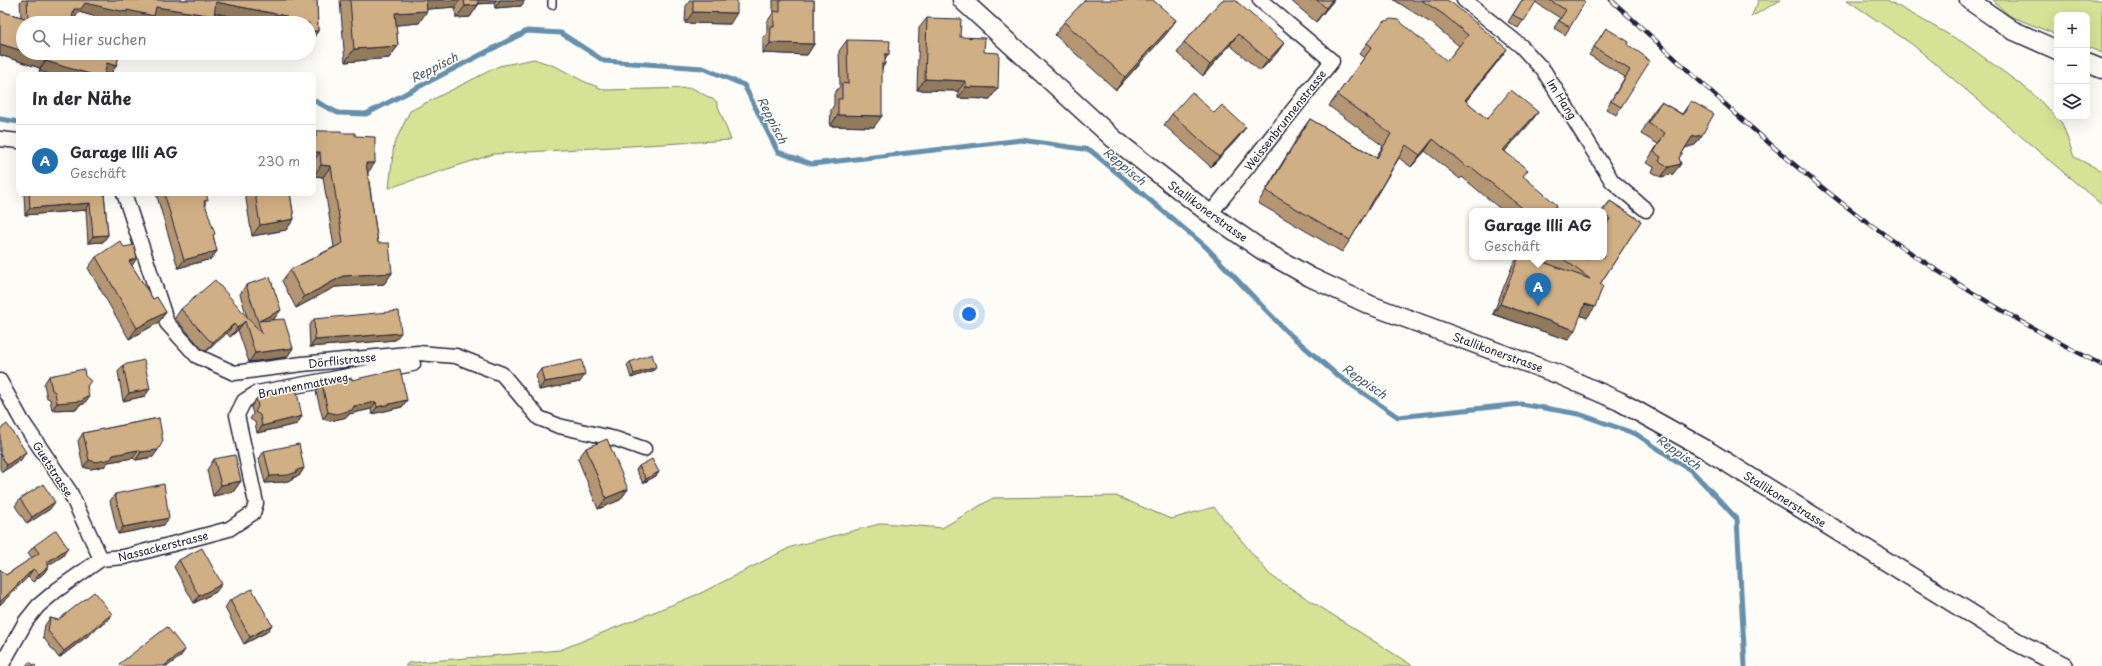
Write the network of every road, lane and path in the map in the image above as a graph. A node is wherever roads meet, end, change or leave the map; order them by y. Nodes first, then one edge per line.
1 (962, 0) edge
2 (1260, 0) edge
3 (1464, 0) edge
4 (1968, 0) edge
5 (2054, 49) edge
6 (2090, 64) edge
7 (2102, 70) edge
8 (0, 139) edge
9 (16, 141) edge
10 (125, 196) edge
11 (1646, 210) dead end
12 (1210, 214) junction
13 (413, 364) dead end
14 (0, 381) edge
15 (644, 449) dead end
16 (229, 529) joint
17 (101, 560) junction
18 (1, 666) edge
19 (2064, 666) edge

1 - 12 street, Stallikonerstrasse
2 - 12 street, Weissenbrunnenstrasse
3 - 11 street, Im Hang
4 - 5 street
6 - 7 street
8 - 9 street
10 - 15 street, Dörflistrasse
12 - 19 street, Stallikonerstrasse
13 - 16 street, Brunnenmattweg
14 - 17 street, Guetstrasse
16 - 17 street, Nassackerstrasse
17 - 18 street, Nassackerstrasse

